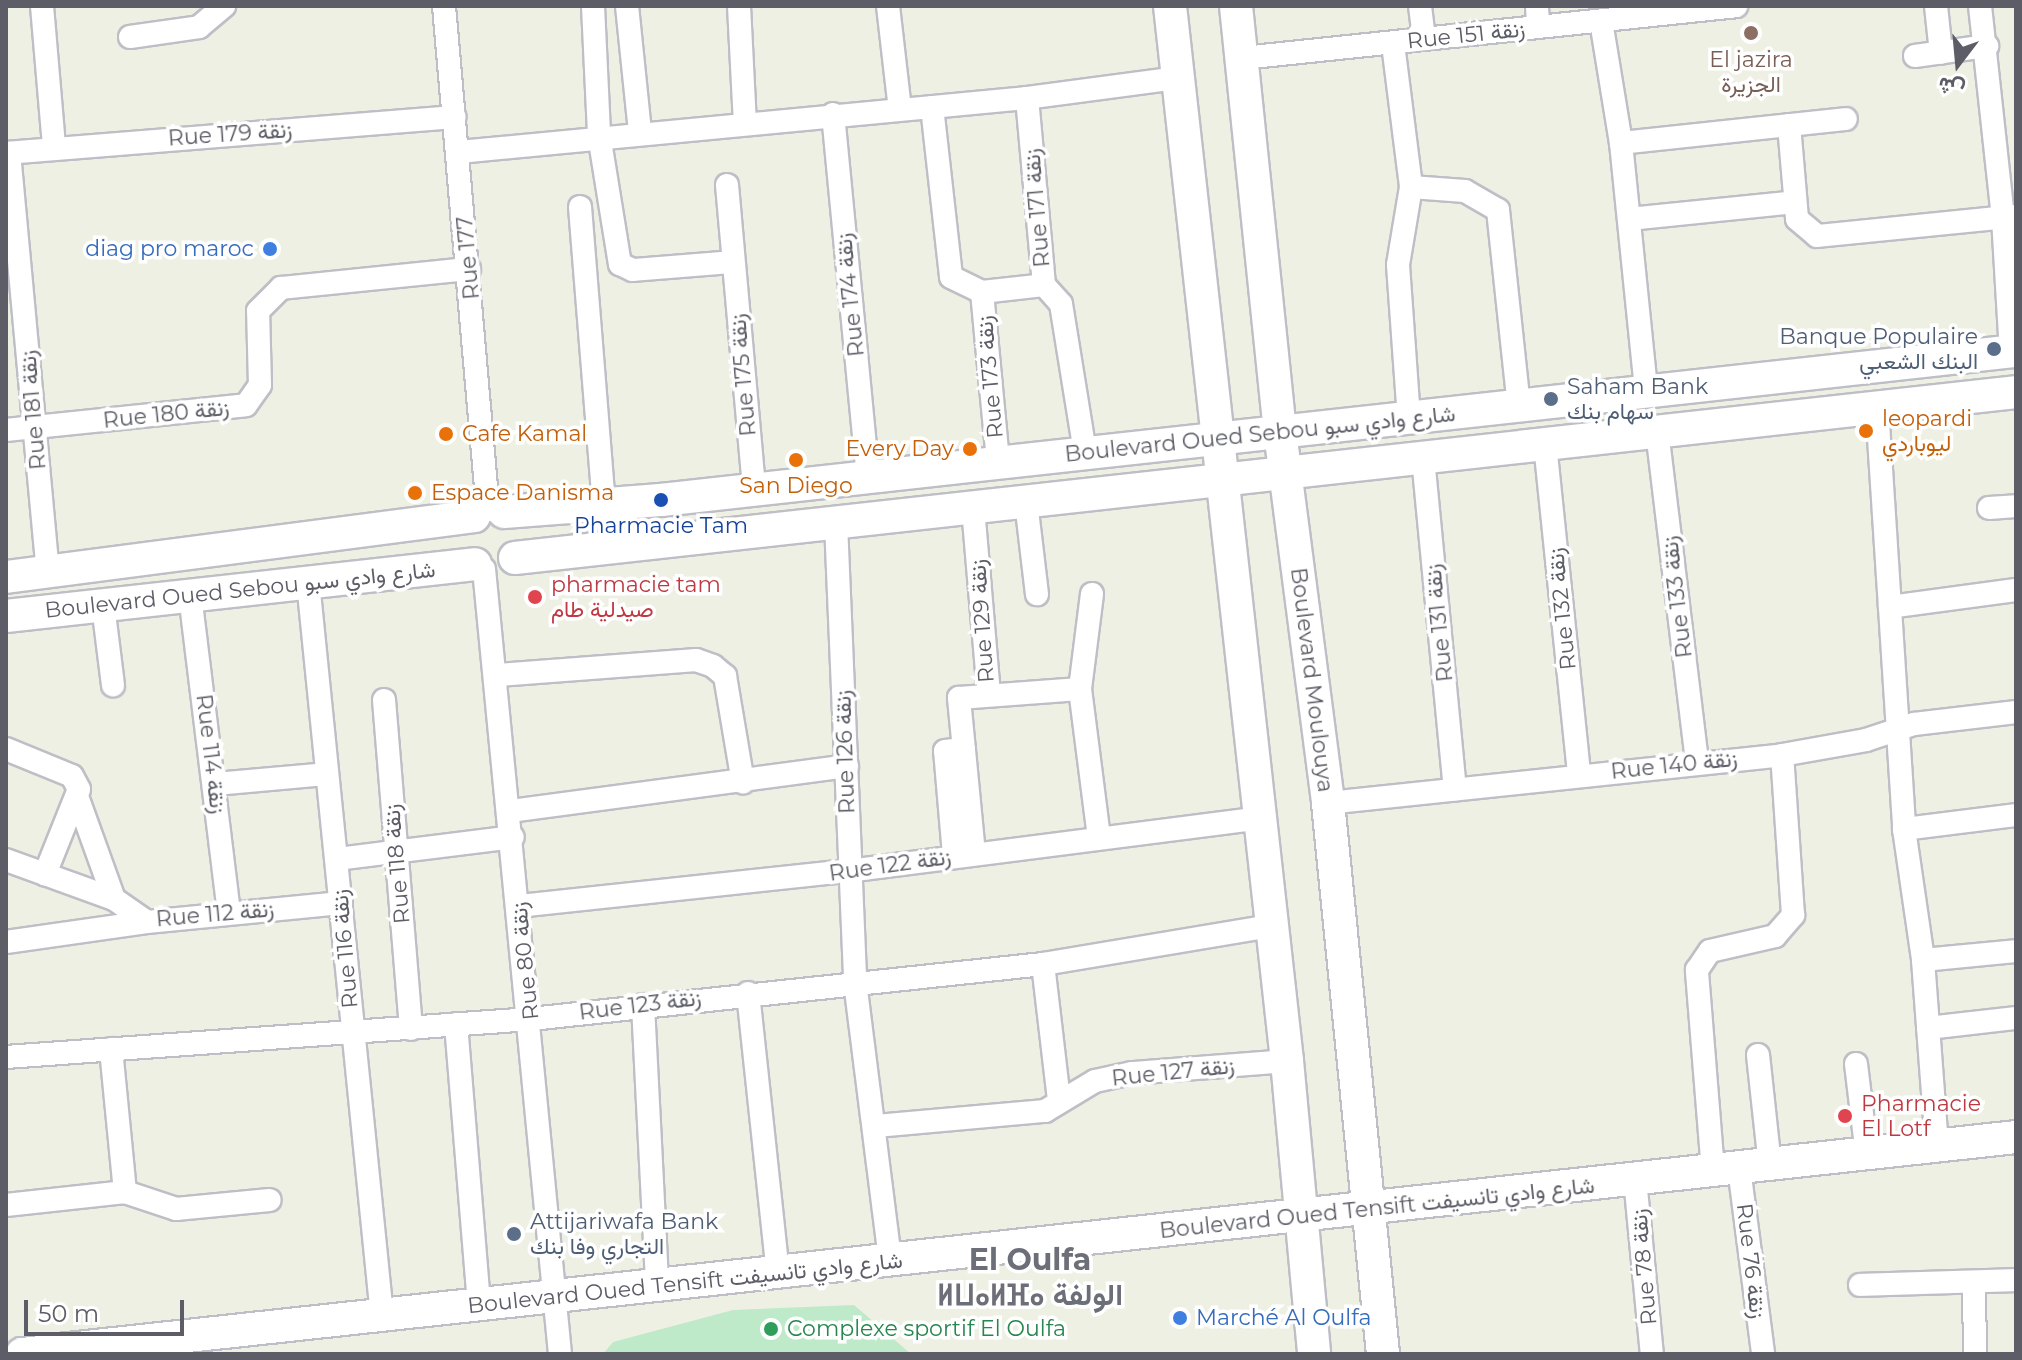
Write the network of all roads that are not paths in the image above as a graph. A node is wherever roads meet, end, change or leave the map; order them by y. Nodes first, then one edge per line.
1 (42, 6) edge
2 (224, 6) edge
3 (444, 6) edge
4 (593, 6) edge
5 (627, 6) edge
6 (739, 6) edge
7 (888, 6) edge
8 (1170, 6) edge
9 (1236, 6) edge
10 (1420, 6) edge
11 (1736, 6) edge
12 (1936, 6) edge
13 (1980, 6) edge
14 (1656, 10) edge
15 (1538, 17) edge
16 (1601, 21) junction
17 (130, 37) dead end
18 (1424, 39) junction
19 (1393, 44) junction
20 (1987, 46) junction
21 (1941, 53) junction
22 (1915, 56) dead end
23 (1243, 58) junction
24 (1177, 78) junction
25 (1027, 98) junction
26 (932, 107) junction
27 (900, 109) junction
28 (833, 114) junction
29 (455, 117) junction
30 (1846, 119) dead end
31 (745, 123) junction
32 (1789, 125) junction
33 (640, 132) junction
34 (599, 135) junction
35 (1621, 143) junction
36 (54, 147) junction
37 (459, 152) junction
38 (8, 153) edge
39 (727, 185) dead end
40 (1411, 187) junction
41 (1795, 202) junction
42 (580, 207) dead end
43 (2010, 217) edge
44 (1629, 219) junction
45 (733, 262) junction
46 (469, 269) junction
47 (1044, 285) junction
48 (982, 292) junction
49 (2014, 352) edge
50 (1646, 391) junction
51 (2016, 392) edge
52 (1519, 406) junction
53 (1877, 407) junction
54 (1409, 417) junction
55 (34, 427) junction
56 (6, 430) edge
57 (1657, 431) junction
58 (1280, 432) junction
59 (1216, 439) junction
60 (1545, 444) junction
61 (1085, 453) junction
62 (1423, 458) junction
63 (998, 462) junction
64 (1285, 473) junction
65 (868, 477) junction
66 (1221, 480) junction
67 (754, 489) junction
68 (1026, 502) junction
69 (604, 503) junction
70 (2016, 506) edge
71 (973, 508) junction
72 (1989, 508) dead end
73 (488, 513) junction
74 (836, 523) junction
75 (515, 558) junction
76 (480, 566) junction
77 (48, 572) junction
78 (6, 577) edge
79 (308, 582) junction
80 (2016, 590) edge
81 (1037, 594) dead end
82 (1092, 594) dead end
83 (190, 595) junction
84 (103, 605) junction
85 (1890, 607) junction
86 (6, 616) edge
87 (498, 675) junction
88 (113, 685) dead end
89 (1080, 689) junction
90 (989, 694) junction
91 (384, 700) dead end
92 (2016, 712) edge
93 (1898, 728) junction
94 (6, 749) edge
95 (1782, 755) junction
96 (1697, 762) junction
97 (847, 766) junction
98 (326, 774) junction
99 (1579, 775) junction
100 (743, 782) junction
101 (215, 784) junction
102 (1455, 789) junction
103 (79, 794) junction
104 (1328, 803) junction
105 (511, 811) junction
106 (2016, 815) edge
107 (1259, 818) junction
108 (1904, 829) junction
109 (513, 837) junction
110 (1099, 838) junction
111 (396, 852) junction
112 (964, 855) junction
113 (337, 859) junction
114 (6, 860) edge
115 (848, 871) junction
116 (45, 874) junction
117 (114, 899) junction
118 (341, 903) junction
119 (519, 906) junction
120 (229, 912) junction
121 (147, 922) junction
122 (1271, 926) junction
123 (6, 942) edge
124 (2016, 951) edge
125 (1923, 960) junction
126 (1043, 964) junction
127 (855, 982) junction
128 (748, 993) junction
129 (643, 1005) junction
130 (2016, 1018) edge
131 (531, 1019) junction
132 (456, 1024) junction
133 (1928, 1028) junction
134 (411, 1029) junction
135 (352, 1032) junction
136 (111, 1049) junction
137 (1758, 1055) dead end
138 (6, 1057) edge
139 (1287, 1061) junction
140 (1856, 1064) dead end
141 (1059, 1100) junction
142 (876, 1126) junction
143 (2016, 1137) edge
144 (1937, 1145) junction
145 (1867, 1155) junction
146 (1741, 1168) junction
147 (1635, 1179) junction
148 (125, 1192) junction
149 (270, 1200) dead end
150 (6, 1205) edge
151 (1367, 1209) junction
152 (1298, 1216) junction
153 (890, 1261) junction
154 (778, 1272) junction
155 (2016, 1280) edge
156 (657, 1285) junction
157 (1860, 1285) dead end
158 (1974, 1285) junction
159 (555, 1296) junction
160 (479, 1305) junction
161 (382, 1315) junction
162 (119, 1349) edge
163 (22, 1354) edge
164 (560, 1354) edge
165 (1314, 1354) edge
166 (1383, 1354) edge
167 (1652, 1354) edge
168 (1763, 1354) edge
169 (1975, 1354) edge

1 - 36 street
2 - 17 street
3 - 29 street, Rue 177
4 - 34 street
5 - 33 street
6 - 31 street
7 - 27 street
8 - 24 street
9 - 23 street, Boulevard Moulouya
10 - 18 street
11 - 14 street, Rue 151 زنقة
12 - 21 street
13 - 20 street
14 - 16 street, Rue 151 زنقة
15 - 16 street, Rue 151 زنقة
15 - 18 street, Rue 151 زنقة
16 - 35 street
18 - 19 street, Rue 151 زنقة
19 - 23 street, Rue 151 زنقة
19 - 40 street
20 - 21 street
20 - 43 street
21 - 22 street
23 - 58 street, Boulevard Moulouya
24 - 25 street
24 - 59 street
25 - 26 street
25 - 47 street, Rue 171 زنقة
26 - 27 street
26 - 48 street
27 - 28 street
28 - 31 street
28 - 65 street, Rue 174 زنقة
29 - 36 street, Rue 179 زنقة
29 - 37 street, Rue 177
30 - 32 street
31 - 33 street
32 - 35 street
32 - 41 street
33 - 34 street
34 - 37 street
34 - 45 street
35 - 44 street
36 - 38 street, Rue 179 زنقة
37 - 46 street, Rue 177
38 - 55 street, Rue 181 زنقة
39 - 45 street, Rue 175 زنقة
40 - 52 street
40 - 54 street
41 - 43 street
41 - 44 street
42 - 69 street
43 - 49 street
44 - 50 street
45 - 67 street, Rue 175 زنقة
46 - 55 street, Rue 180 زنقة
46 - 73 street, Rue 177
47 - 48 street
47 - 61 street, Rue 171 زنقة
48 - 63 street, Rue 173 زنقة
49 - 50 street, Boulevard Oued Sebou شارع وادي سبو
50 - 52 street, Boulevard Oued Sebou شارع وادي سبو
51 - 53 street, Boulevard Oued Sebou شارع وادي سبو
52 - 54 street, Boulevard Oued Sebou شارع وادي سبو
53 - 57 street, Boulevard Oued Sebou شارع وادي سبو
53 - 85 street
54 - 58 street, Boulevard Oued Sebou شارع وادي سبو
55 - 56 street, Rue 180 زنقة
55 - 77 street, Rue 181 زنقة
57 - 60 street, Boulevard Oued Sebou شارع وادي سبو
57 - 96 street, Rue 133 زنقة
58 - 59 street, Boulevard Oued Sebou شارع وادي سبو
58 - 64 street, Boulevard Moulouya
59 - 61 street, Boulevard Oued Sebou شارع وادي سبو
59 - 66 street
60 - 62 street, Boulevard Oued Sebou شارع وادي سبو
60 - 99 street, Rue 132 زنقة
61 - 63 street, Boulevard Oued Sebou شارع وادي سبو
62 - 64 street, Boulevard Oued Sebou شارع وادي سبو
62 - 102 street, Rue 131 زنقة
63 - 65 street, Boulevard Oued Sebou شارع وادي سبو
64 - 66 street, Boulevard Oued Sebou شارع وادي سبو
64 - 104 street, Boulevard Moulouya
65 - 67 street, Boulevard Oued Sebou شارع وادي سبو
66 - 68 street, Boulevard Oued Sebou شارع وادي سبو
66 - 107 street
67 - 69 street, Boulevard Oued Sebou شارع وادي سبو
68 - 71 street, Boulevard Oued Sebou شارع وادي سبو
68 - 81 street
69 - 73 street, Boulevard Oued Sebou شارع وادي سبو
70 - 72 street
71 - 74 street, Boulevard Oued Sebou شارع وادي سبو
71 - 90 street, Rue 129 زنقة
73 - 75 street
73 - 76 street
73 - 77 street, Boulevard Oued Sebou شارع وادي سبو
74 - 75 street, Boulevard Oued Sebou شارع وادي سبو
74 - 97 street, Rue 126 زنقة
75 - 76 street
76 - 79 street, Boulevard Oued Sebou شارع وادي سبو
76 - 87 street, Rue 80 زنقة
77 - 78 street, Boulevard Oued Sebou شارع وادي سبو
79 - 83 street, Boulevard Oued Sebou شارع وادي سبو
79 - 98 street, Rue 116 زنقة
80 - 85 street
82 - 89 street
83 - 84 street, Boulevard Oued Sebou شارع وادي سبو
83 - 101 street, Rue 114 زنقة
84 - 86 street, Boulevard Oued Sebou شارع وادي سبو
84 - 88 street
85 - 93 street
87 - 100 street
87 - 105 street, Rue 80 زنقة
89 - 90 street
89 - 110 street
90 - 112 street, Rue 129 زنقة
91 - 111 street, Rue 118 زنقة
92 - 93 street, Rue 140 زنقة
93 - 95 street, Rue 140 زنقة
93 - 108 street
94 - 103 street
95 - 96 street, Rue 140 زنقة
95 - 146 street
96 - 99 street, Rue 140 زنقة
97 - 100 street
97 - 115 street, Rue 126 زنقة
98 - 101 street
98 - 113 street, Rue 116 زنقة
99 - 102 street, Rue 140 زنقة
100 - 105 street
101 - 120 street, Rue 114 زنقة
102 - 104 street, Rue 140 زنقة
103 - 116 street
103 - 117 street
104 - 151 street, Boulevard Moulouya
105 - 109 street, Rue 80 زنقة
106 - 108 street
107 - 110 street, Rue 122 زنقة
107 - 122 street
108 - 125 street
109 - 111 street
109 - 119 street, Rue 80 زنقة
110 - 112 street, Rue 122 زنقة
111 - 113 street
111 - 134 street, Rue 118 زنقة
112 - 115 street, Rue 122 زنقة
113 - 118 street, Rue 116 زنقة
114 - 116 street, Rue 112 زنقة
115 - 119 street, Rue 122 زنقة
115 - 127 street, Rue 126 زنقة
116 - 117 street, Rue 112 زنقة
117 - 121 street, Rue 112 زنقة
118 - 120 street, Rue 112 زنقة
118 - 135 street, Rue 116 زنقة
119 - 131 street, Rue 80 زنقة
120 - 121 street, Rue 112 زنقة
121 - 123 street
122 - 126 street, Rue 123 زنقة
122 - 139 street
124 - 125 street
125 - 133 street
126 - 127 street, Rue 123 زنقة
126 - 141 street
127 - 128 street, Rue 123 زنقة
127 - 142 street, Rue 126 زنقة
128 - 129 street, Rue 123 زنقة
128 - 154 street
129 - 131 street, Rue 123 زنقة
129 - 156 street
130 - 133 street
131 - 132 street, Rue 123 زنقة
131 - 159 street, Rue 80 زنقة
132 - 134 street, Rue 123 زنقة
132 - 160 street
133 - 144 street
134 - 135 street, Rue 123 زنقة
135 - 136 street, Rue 123 زنقة
135 - 161 street, Rue 116 زنقة
136 - 138 street, Rue 123 زنقة
136 - 148 street
137 - 146 street
139 - 141 street, Rue 127 زنقة
139 - 152 street
140 - 145 street
141 - 142 street, Rue 127 زنقة
142 - 153 street, Rue 126 زنقة
143 - 144 street, Boulevard Oued Tensift شارع وادي تانسيفت
144 - 145 street, Boulevard Oued Tensift شارع وادي تانسيفت
145 - 146 street, Boulevard Oued Tensift شارع وادي تانسيفت
146 - 147 street, Boulevard Oued Tensift شارع وادي تانسيفت
146 - 168 street, Rue 76 زنقة
147 - 151 street, Boulevard Oued Tensift شارع وادي تانسيفت
147 - 167 street, Rue 78 زنقة
148 - 149 street
148 - 150 street
151 - 152 street, Boulevard Oued Tensift شارع وادي تانسيفت
151 - 166 street, Boulevard Moulouya
152 - 153 street, Boulevard Oued Tensift شارع وادي تانسيفت
152 - 165 street
153 - 154 street, Boulevard Oued Tensift شارع وادي تانسيفت
154 - 156 street, Boulevard Oued Tensift شارع وادي تانسيفت
155 - 158 street
156 - 159 street, Boulevard Oued Tensift شارع وادي تانسيفت
157 - 158 street
158 - 169 street
159 - 160 street, Boulevard Oued Tensift شارع وادي تانسيفت
159 - 164 street, Rue 80 زنقة
160 - 161 street, Boulevard Oued Tensift شارع وادي تانسيفت
161 - 162 street, Boulevard Oued Tensift شارع وادي تانسيفت
162 - 163 street, Boulevard Oued Tensift شارع وادي تانسيفت

